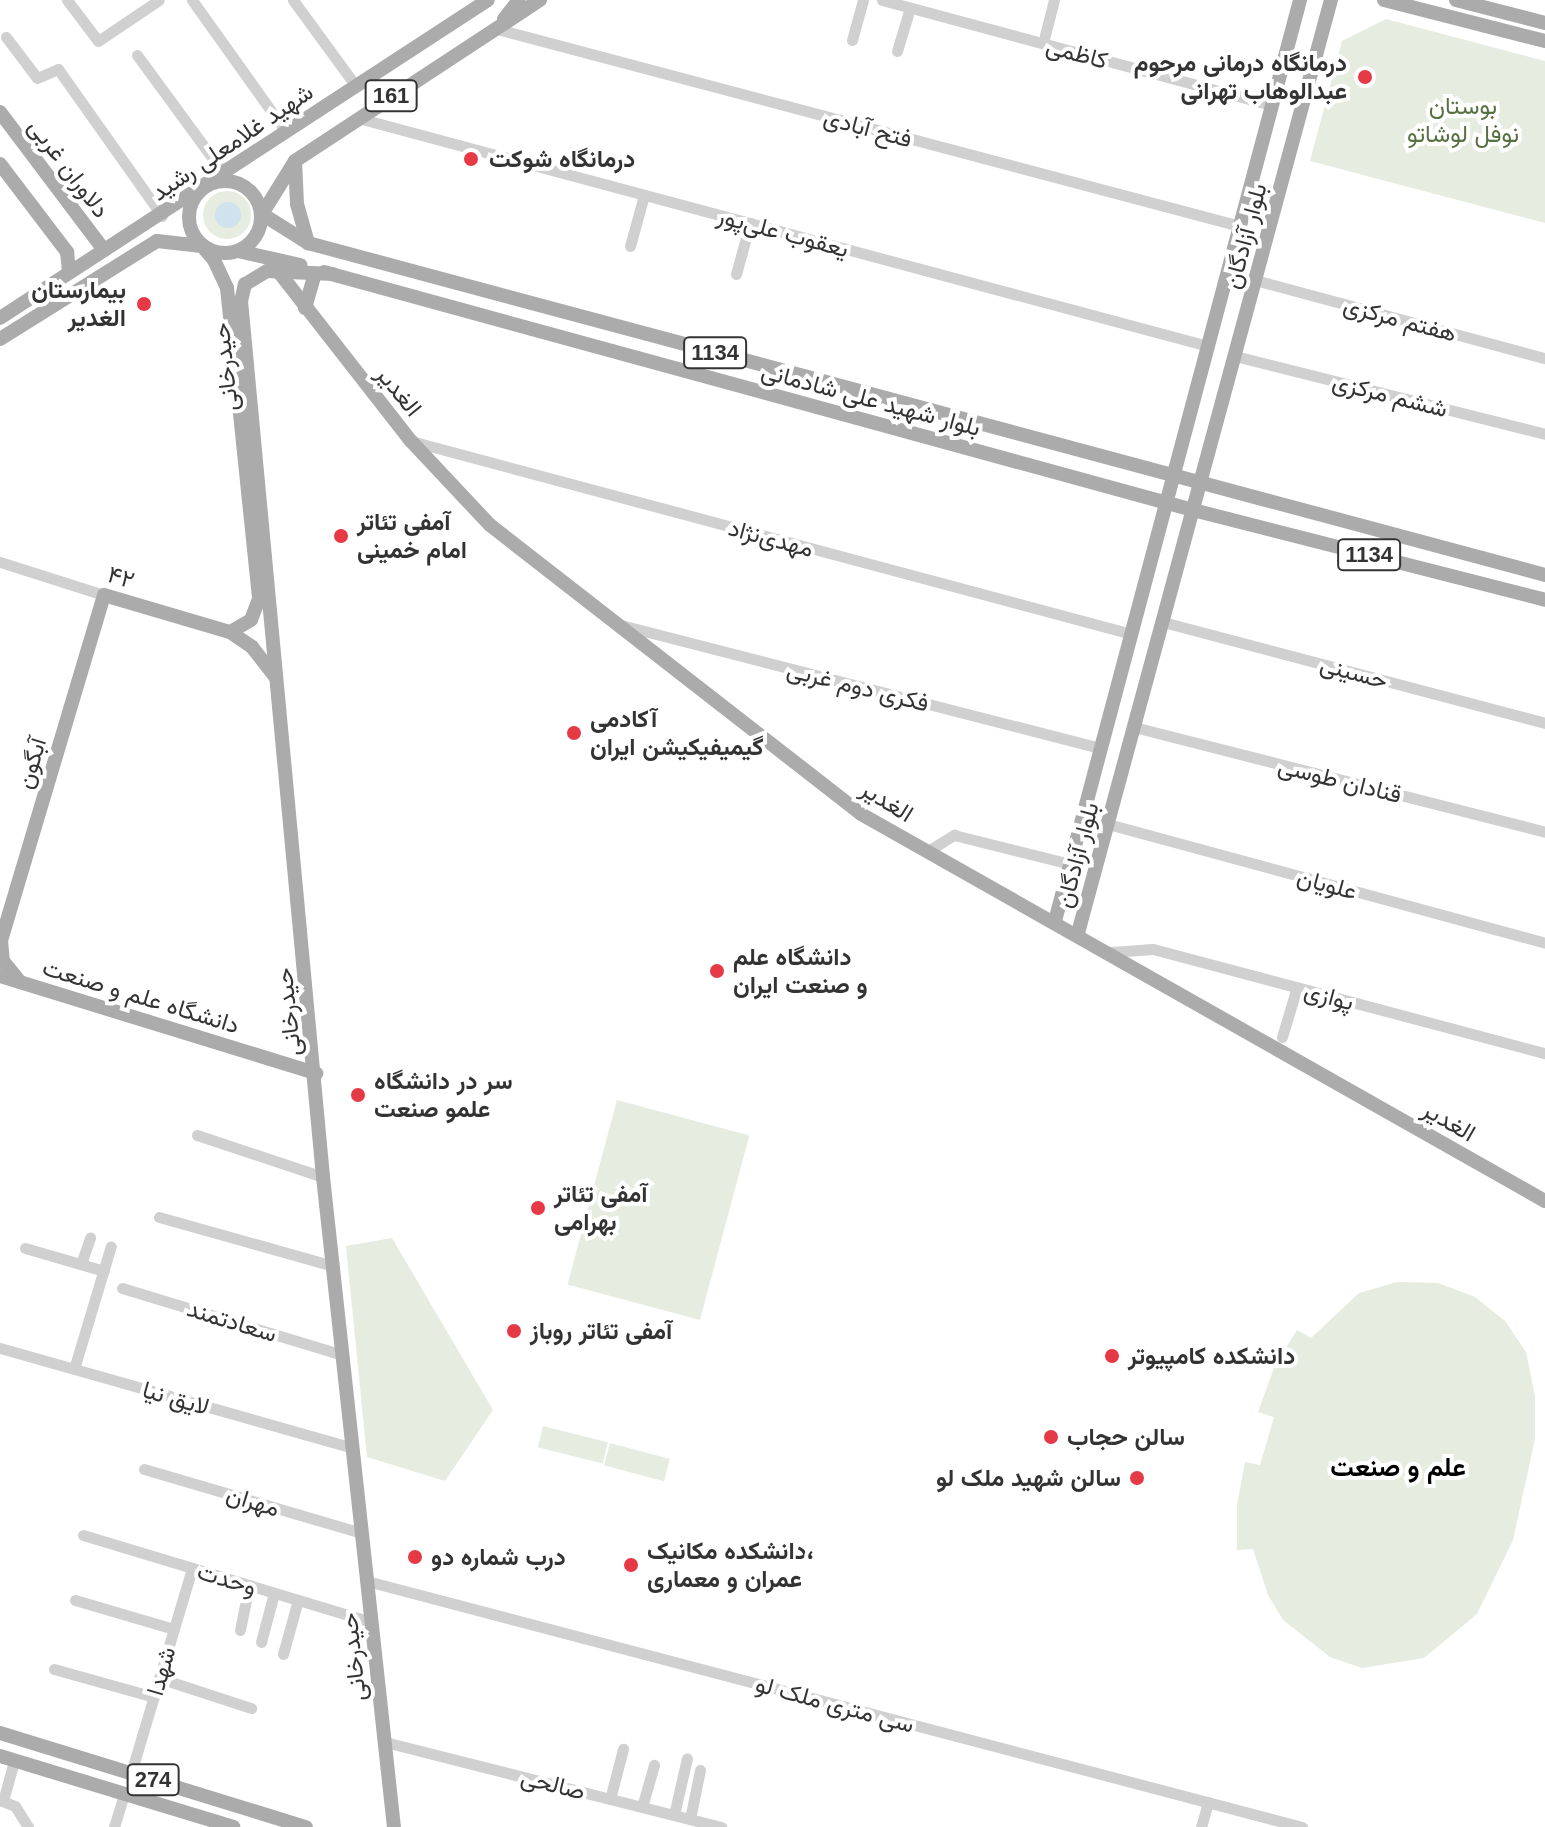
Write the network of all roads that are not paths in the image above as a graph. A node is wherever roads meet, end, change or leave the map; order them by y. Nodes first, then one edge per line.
1 (67, 0) edge
2 (159, 0) edge
3 (192, 0) edge
4 (293, 0) edge
5 (488, 0) edge
6 (519, 0) edge
7 (540, 0) edge
8 (863, 0) edge
9 (882, 0) edge
10 (1054, 0) edge
11 (1300, 0) edge
12 (1331, 0) edge
13 (1384, 0) edge
14 (1456, 0) edge
15 (910, 8) junction
16 (1545, 23) edge
17 (497, 29) junction
18 (6, 37) dead end
19 (852, 40) dead end
20 (1545, 41) edge
21 (1043, 43) junction
22 (897, 51) dead end
23 (137, 55) dead end
24 (355, 85) junction
25 (1272, 105) junction
26 (0, 112) edge
27 (357, 118) junction
28 (286, 132) junction
29 (295, 161) junction
30 (0, 164) edge
31 (224, 174) junction
32 (203, 188) junction
33 (644, 195) junction
34 (262, 214) junction
35 (162, 216) junction
36 (750, 223) junction
37 (1240, 226) junction
38 (303, 240) junction
39 (202, 246) junction
40 (630, 246) dead end
41 (104, 250) junction
42 (238, 251) junction
43 (284, 267) junction
44 (69, 272) junction
45 (315, 274) junction
46 (333, 274) junction
47 (736, 274) dead end
48 (1255, 280) junction
49 (305, 308) junction
50 (0, 318) edge
51 (0, 339) edge
52 (1208, 346) junction
53 (1235, 356) junction
54 (1545, 358) edge
55 (1545, 434) edge
56 (411, 441) junction
57 (1174, 476) junction
58 (1201, 483) junction
59 (1167, 503) junction
60 (1193, 510) junction
61 (0, 562) edge
62 (1545, 575) edge
63 (104, 595) junction
64 (1545, 600) edge
65 (1163, 622) junction
66 (615, 623) junction
67 (230, 632) junction
68 (1132, 634) junction
69 (278, 679) junction
70 (1545, 723) edge
71 (1134, 727) junction
72 (1101, 748) junction
73 (1108, 824) junction
74 (1545, 832) edge
75 (928, 851) junction
76 (1070, 864) junction
77 (1055, 921) junction
78 (1078, 933) junction
79 (0, 942) edge
80 (1545, 943) edge
81 (1111, 952) junction
82 (0, 976) edge
83 (20, 982) junction
84 (1297, 987) junction
85 (1282, 1037) dead end
86 (1545, 1053) edge
87 (316, 1073) junction
88 (197, 1135) dead end
89 (323, 1177) junction
90 (1545, 1201) edge
91 (159, 1217) dead end
92 (90, 1238) dead end
93 (111, 1246) dead end
94 (25, 1248) dead end
95 (81, 1264) junction
96 (333, 1266) junction
97 (104, 1271) junction
98 (122, 1288) dead end
99 (0, 1348) edge
100 (342, 1355) junction
101 (74, 1369) junction
102 (353, 1448) junction
103 (144, 1469) dead end
104 (362, 1533) junction
105 (83, 1535) dead end
106 (192, 1568) junction
107 (367, 1581) junction
108 (249, 1585) junction
109 (274, 1593) junction
110 (75, 1600) dead end
111 (298, 1600) junction
112 (372, 1622) junction
113 (174, 1629) junction
114 (240, 1630) dead end
115 (261, 1642) dead end
116 (283, 1654) dead end
117 (54, 1669) dead end
118 (159, 1678) junction
119 (154, 1697) junction
120 (251, 1708) dead end
121 (0, 1733) edge
122 (385, 1742) junction
123 (623, 1749) dead end
124 (7, 1758) edge
125 (687, 1758) dead end
126 (654, 1765) dead end
127 (700, 1770) dead end
128 (131, 1773) junction
129 (124, 1795) junction
130 (610, 1799) junction
131 (1, 1801) edge
132 (1208, 1802) junction
133 (642, 1807) junction
134 (674, 1815) junction
135 (690, 1819) junction
136 (28, 1827) edge
137 (114, 1827) edge
138 (233, 1827) edge
139 (306, 1827) edge
140 (394, 1827) edge
141 (721, 1827) edge
142 (1201, 1827) edge
143 (1302, 1827) edge

1 - 2 street
3 - 28 street
4 - 24 street
5 - 24 main road, شهید غلامعلی رشید / 161
6 - 17 main road
7 - 17 main road, شهید غلامعلی رشید / 161
8 - 19 street
9 - 15 street, کاظمی
10 - 21 street
11 - 25 main road, بلوار آزادگان
12 - 48 main road, بلوار آزادگان
13 - 20 main road
14 - 16 main road
15 - 21 street, کاظمی
15 - 22 street
17 - 27 main road, شهید غلامعلی رشید / 161
17 - 37 street, فتح آبادی
18 - 35 street
21 - 25 street, کاظمی
23 - 31 street
24 - 28 main road, شهید غلامعلی رشید / 161
25 - 37 main road, بلوار آزادگان
26 - 41 main road, دلاوران غربی
27 - 29 main road, شهید غلامعلی رشید / 161
27 - 33 street, یعقوب علی‌پور
28 - 31 main road, شهید غلامعلی رشید / 161
29 - 34 main road, شهید غلامعلی رشید / 161
29 - 38 main road
30 - 44 main road
31 - 32 main road, شهید غلامعلی رشید / 161
32 - 34 main road
32 - 35 main road, شهید غلامعلی رشید / 161
32 - 39 main road
33 - 36 street, یعقوب علی‌پور
33 - 40 street
34 - 38 main road, بلوار شهید علی شادمانی / 1134
34 - 42 main road
35 - 41 main road, شهید غلامعلی رشید / 161
36 - 47 street
36 - 52 street, یعقوب علی‌پور
37 - 52 main road, بلوار آزادگان
38 - 43 main road
38 - 57 main road, بلوار شهید علی شادمانی / 1134
39 - 42 main road
39 - 51 main road, شهید غلامعلی رشید
39 - 67 main road, حیدرخانی
41 - 44 main road, شهید غلامعلی رشید / 161
42 - 43 main road, بلوار شهید علی شادمانی / 1134
43 - 45 main road
43 - 46 main road, بلوار شهید علی شادمانی / 1134
43 - 49 main road, الغدیر
43 - 69 main road, حیدرخانی
44 - 50 main road, شهید غلامعلی رشید / 161
45 - 46 main road
45 - 49 main road
46 - 59 main road, بلوار شهید علی شادمانی / 1134
48 - 53 main road, بلوار آزادگان
48 - 54 street, هفتم مرکزی
49 - 56 main road, الغدیر
52 - 57 main road, بلوار آزادگان
53 - 55 street, ششم مرکزی
53 - 58 main road, بلوار آزادگان
56 - 66 main road, الغدیر
56 - 68 street, مهدی‌نژاد
57 - 58 main road, 1134
57 - 59 main road, بلوار آزادگان
58 - 60 main road, بلوار آزادگان
58 - 62 main road, 1134
59 - 60 main road, 1134
59 - 68 main road, بلوار آزادگان
60 - 64 main road, 1134
60 - 65 main road, بلوار آزادگان
61 - 63 street, ۴۲
63 - 67 main road, ۴۲
63 - 79 main road, آبگون
65 - 70 street, حسینی
65 - 71 main road, بلوار آزادگان
66 - 72 street, فکری دوم غربی
66 - 75 main road, الغدیر
67 - 69 main road
68 - 72 main road, بلوار آزادگان
69 - 87 main road, حیدرخانی
71 - 73 main road, بلوار آزادگان
71 - 74 street, قنادان طوسی
72 - 76 main road, بلوار آزادگان
73 - 78 main road, بلوار آزادگان
73 - 80 street, علویان
75 - 76 street
75 - 77 main road, الغدیر
76 - 77 main road, بلوار آزادگان
77 - 78 main road, الغدیر
78 - 81 main road, الغدیر
79 - 83 main road
81 - 84 street, پوازی
81 - 90 main road, الغدیر
82 - 83 main road, دانشگاه علم و صنعت
83 - 87 main road, دانشگاه علم و صنعت
84 - 85 street
84 - 86 street, پوازی
87 - 89 main road, حیدرخانی
88 - 89 street
89 - 96 main road, حیدرخانی
91 - 96 street
92 - 95 street
93 - 97 street
94 - 95 street
95 - 97 street
96 - 100 main road, حیدرخانی
97 - 101 street
98 - 100 street, سعادتمند
99 - 101 street, لایق نیا
100 - 102 main road, حیدرخانی
101 - 102 street, لایق نیا
102 - 104 main road, حیدرخانی
103 - 104 street, مهران
104 - 107 main road, حیدرخانی
105 - 106 street, وحدت
106 - 108 street, وحدت
106 - 113 street, شهدا
107 - 112 main road, حیدرخانی
107 - 132 street, سی متری ملک لو
108 - 109 street, وحدت
108 - 114 street
109 - 111 street, وحدت
109 - 115 street
110 - 113 street
111 - 112 street, وحدت
111 - 116 street
112 - 122 main road, حیدرخانی
113 - 118 street, شهدا
117 - 119 street
118 - 119 street, شهدا
118 - 120 street
119 - 128 street, شهدا
121 - 128 main road, 274
122 - 130 street, صالحی
122 - 140 main road, حیدرخانی
123 - 130 street
124 - 129 main road, 274
124 - 131 street
125 - 134 street
126 - 133 street
127 - 135 street
128 - 129 main road
128 - 139 main road, 274
129 - 137 street
129 - 138 main road, 274
130 - 133 street, صالحی
131 - 136 street
132 - 142 street
132 - 143 street, سی متری ملک لو
133 - 134 street, صالحی
134 - 135 street, صالحی
135 - 141 street, صالحی

